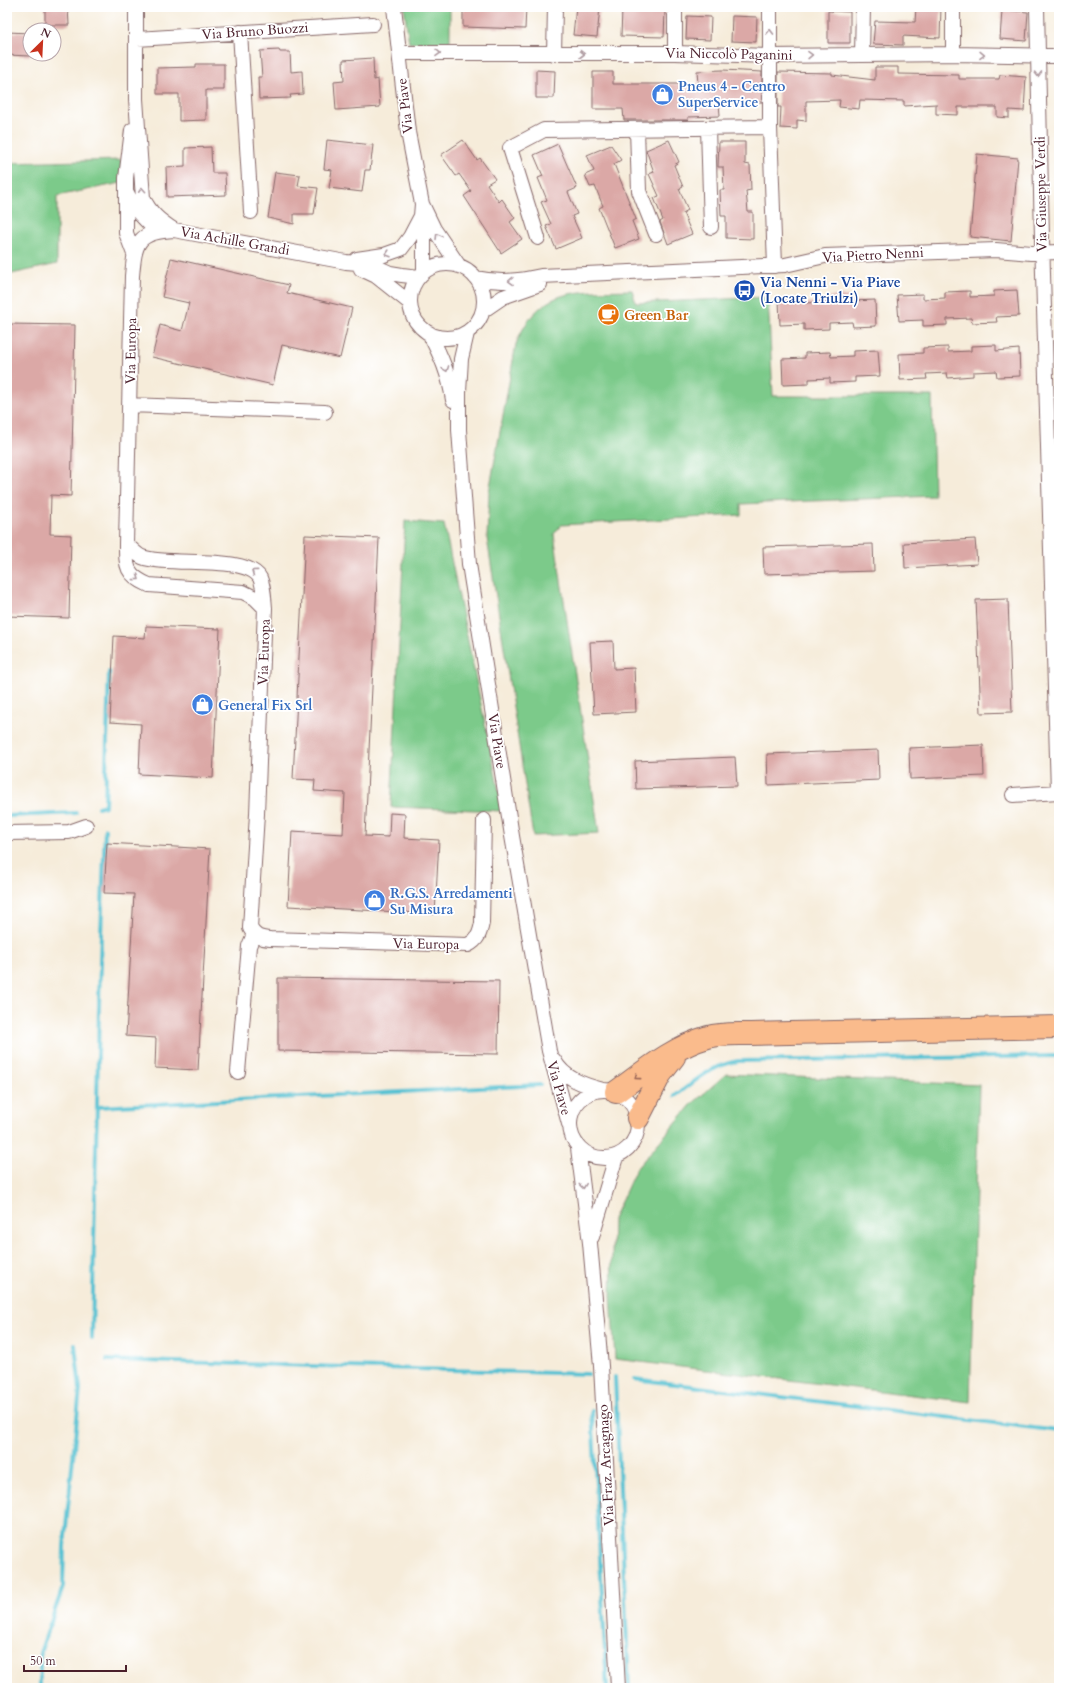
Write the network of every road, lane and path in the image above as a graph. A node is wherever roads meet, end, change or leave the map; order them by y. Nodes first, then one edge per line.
1 (136, 7) edge
2 (394, 7) edge
3 (555, 7) edge
4 (675, 7) edge
5 (770, 7) edge
6 (863, 7) edge
7 (953, 7) edge
8 (1038, 7) edge
9 (373, 24) dead end
10 (240, 32) junction
11 (137, 39) junction
12 (399, 53) junction
13 (675, 53) junction
14 (554, 54) junction
15 (953, 54) junction
16 (862, 55) junction
17 (770, 56) junction
18 (1038, 56) junction
19 (1059, 56) edge
20 (136, 99) junction
21 (770, 127) junction
22 (708, 128) junction
23 (637, 129) junction
24 (126, 191) junction
25 (422, 210) junction
26 (251, 212) dead end
27 (711, 227) dead end
28 (174, 230) junction
29 (156, 231) junction
30 (656, 234) dead end
31 (538, 238) dead end
32 (1059, 252) edge
33 (1042, 253) junction
34 (134, 254) junction
35 (346, 262) junction
36 (459, 266) junction
37 (775, 266) junction
38 (422, 274) junction
39 (591, 274) junction
40 (476, 278) junction
41 (410, 303) junction
42 (484, 310) junction
43 (429, 333) junction
44 (467, 333) junction
45 (129, 406) junction
46 (325, 412) dead end
47 (459, 430) junction
48 (126, 544) junction
49 (265, 608) junction
50 (1013, 795) dead end
51 (484, 820) dead end
52 (86, 826) dead end
53 (7, 832) edge
54 (254, 934) junction
55 (1059, 1027) edge
56 (681, 1048) junction
57 (549, 1051) junction
58 (238, 1072) dead end
59 (610, 1091) junction
60 (638, 1118) junction
61 (569, 1124) junction
62 (578, 1148) junction
63 (616, 1157) junction
64 (590, 1243) junction
65 (618, 1688) edge

1 - 11 street
2 - 12 street, Via Piave
3 - 14 street
4 - 13 street
17 -> 5 street
6 - 16 street
7 - 15 street
8 - 18 street, Via Giuseppe Verdi
9 - 10 street, Via Bruno Buozzi
10 - 11 street, Via Bruno Buozzi
10 - 26 street
11 - 20 street
12 -> 14 street, Via Niccolò Paganini
12 - 25 street, Via Piave
14 -> 13 street, Via Niccolò Paganini
13 - 17 street, Via Niccolò Paganini
15 - 16 street, Via Niccolò Paganini
15 -> 18 street, Via Niccolò Paganini
17 -> 16 street, Via Niccolò Paganini
17 - 21 street
18 - 19 street, Via Niccolò Paganini
18 -> 33 street, Via Giuseppe Verdi
20 - 24 street
28 -> 20 street
21 - 22 street
21 - 37 street
22 - 23 street
22 - 27 street
23 - 30 street
23 - 31 street
24 - 29 street
24 - 34 street
25 -> 35 street, Via Achille Grandi
36 -> 25 street, Via Piave
25 - 38 street
28 - 29 street, Via Achille Grandi
28 - 35 street, Via Achille Grandi
29 - 34 street, Via Achille Grandi
32 - 33 street, Via Pietro Nenni
33 - 37 street, Via Pietro Nenni
33 - 50 street, Via Giuseppe Verdi
34 - 45 street, Via Europa
35 - 38 street, Via Achille Grandi
35 - 41 street, Via Achille Grandi
36 - 38 street
36 - 40 street, Via Piave
37 - 39 street, Via Pietro Nenni
38 - 41 street
39 -> 40 street, Via Pietro Nenni
39 - 42 street, Via Pietro Nenni
40 - 42 street, Via Piave
41 - 43 street, Via Piave
42 - 44 street, Via Piave
43 - 44 street
43 -> 47 street, Via Piave
44 - 47 street, Via Piave
45 - 46 street
45 - 48 street, Via Europa
47 - 57 street, Via Piave
48 -> 49 street, Via Europa
49 -> 48 street, Via Europa
49 - 54 street, Via Europa
51 - 54 street, Via Europa
52 - 53 street
54 - 58 street, Via Europa
55 - 56 highway
56 -> 59 highway
56 - 60 highway
57 - 59 street, Via Piave
57 - 61 street, Via Piave
59 - 60 street, Via Piave
59 - 61 street, Via Piave
60 - 63 street
61 - 62 street, Via Piave
62 - 63 street
62 -> 64 street, Via Piave
63 - 64 street
64 - 65 street, Via Fraz. Arcagnago

